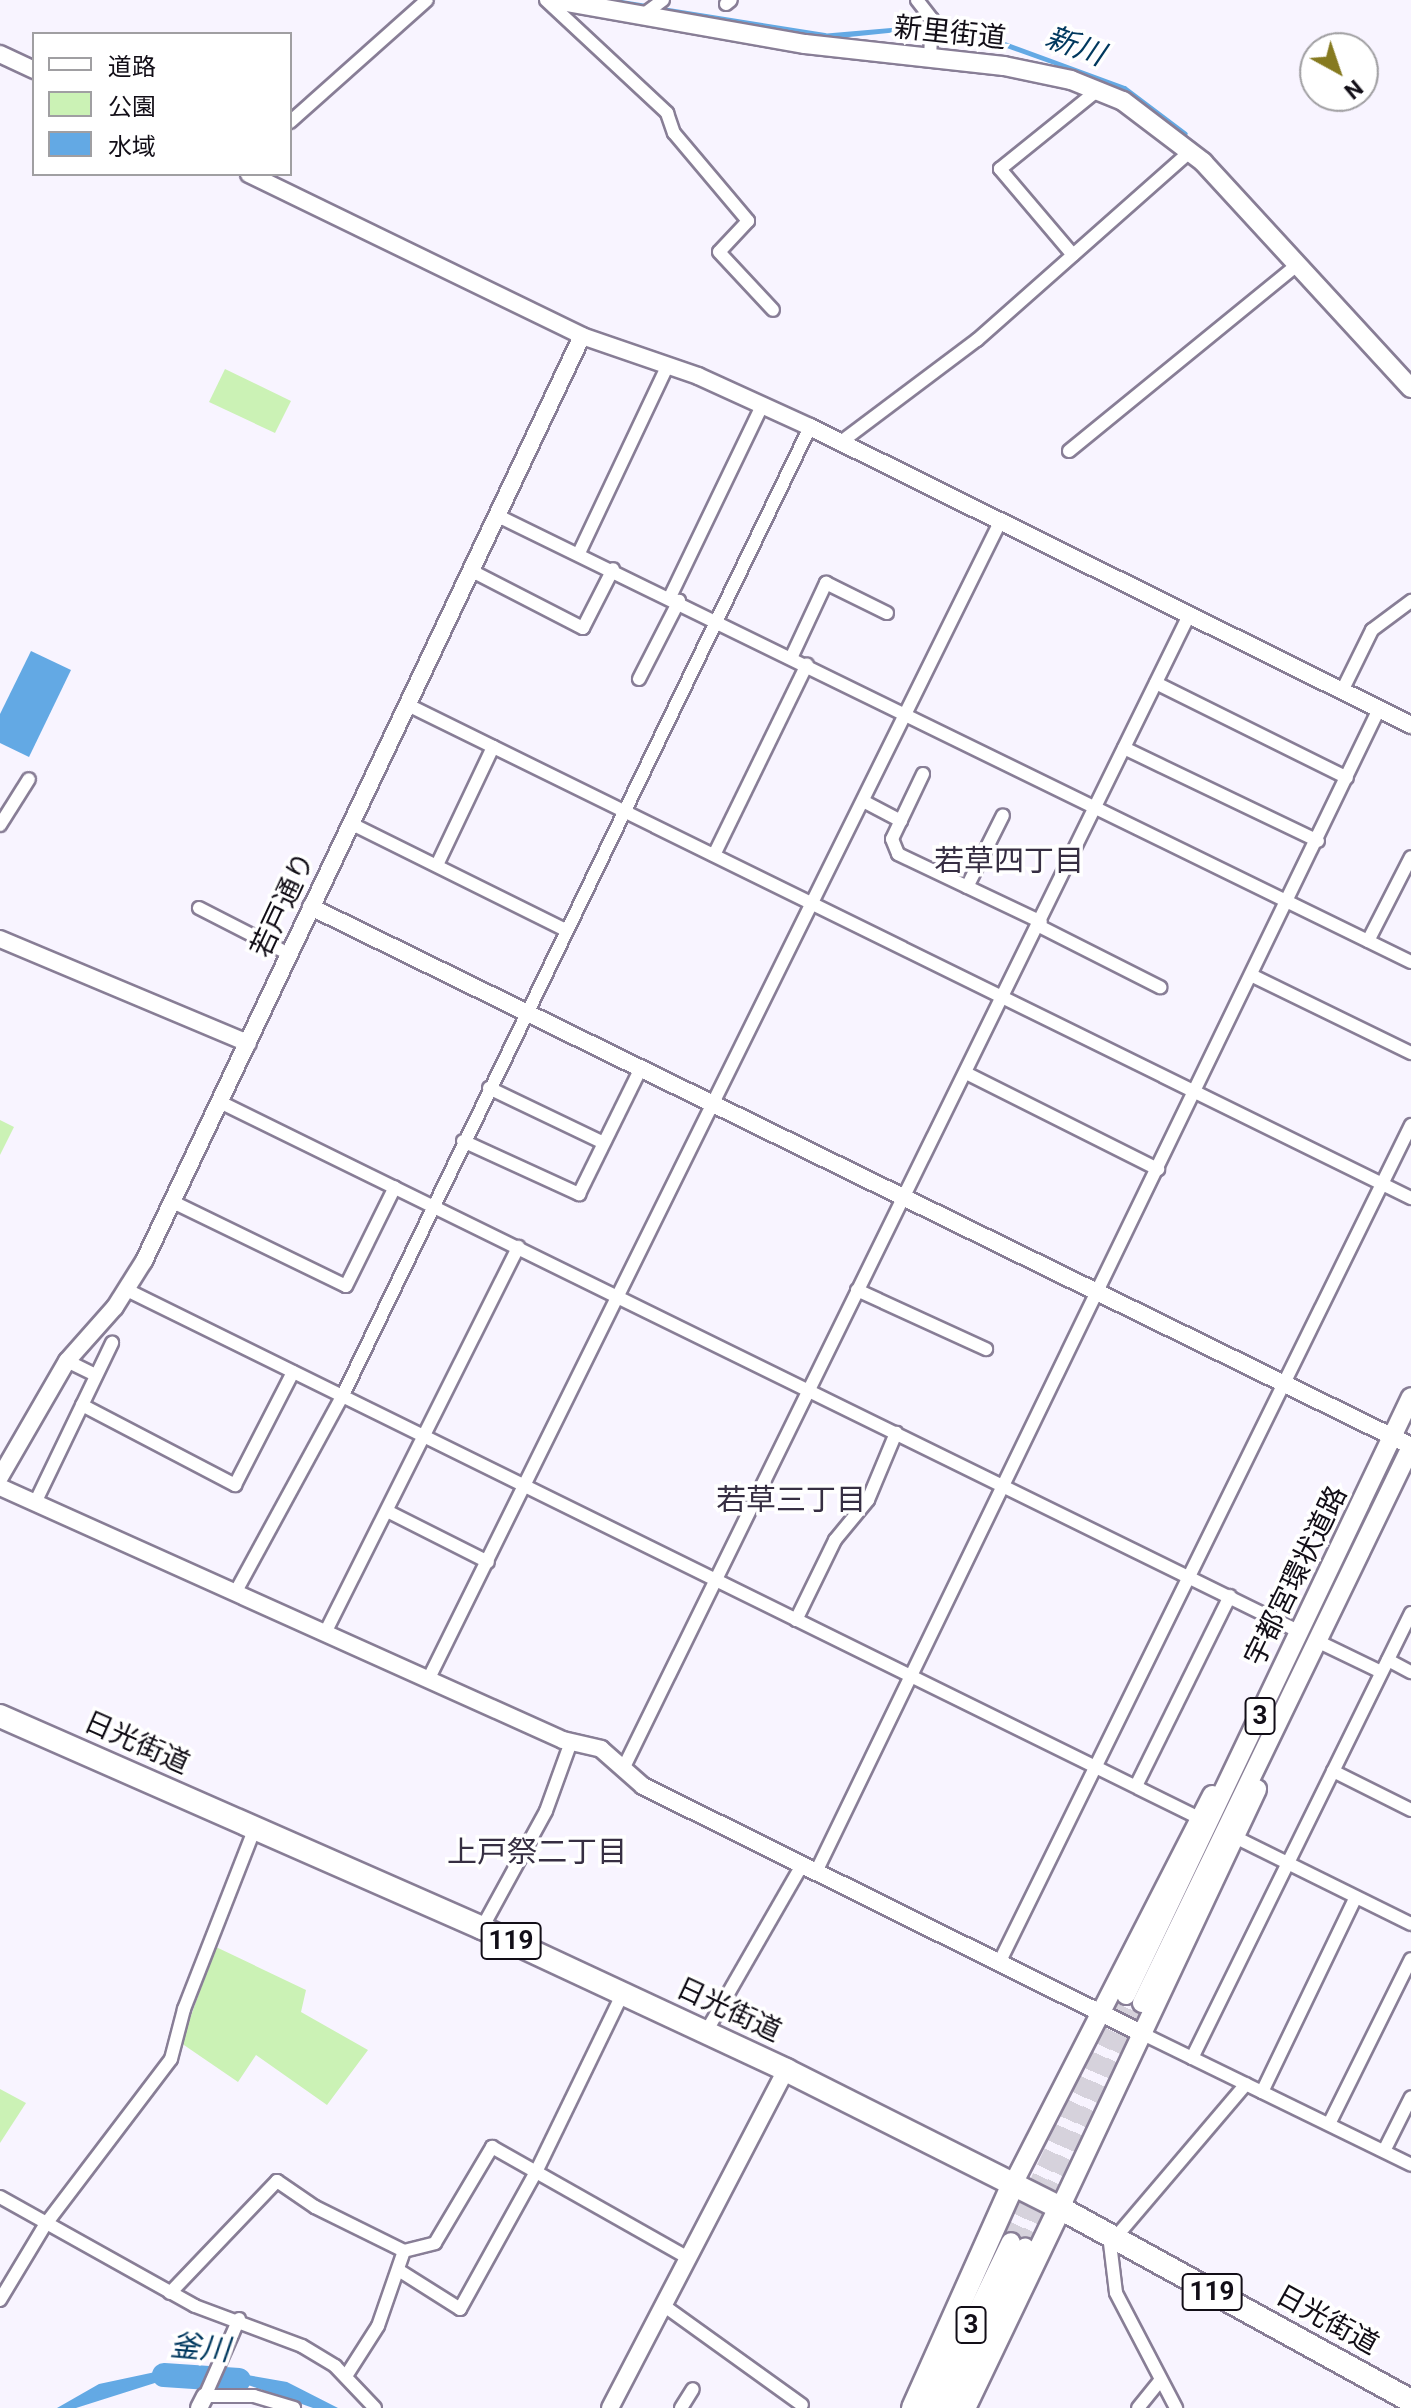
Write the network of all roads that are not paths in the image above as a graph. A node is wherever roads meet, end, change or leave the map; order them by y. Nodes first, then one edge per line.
1 (427, 0) edge
2 (546, 0) edge
3 (555, 0) edge
4 (661, 1) edge
5 (926, 13) edge
6 (645, 14) junction
7 (0, 54) edge
8 (930, 58) junction
9 (32, 69) edge
10 (1098, 90) junction
11 (292, 120) edge
12 (1191, 151) junction
13 (253, 176) edge
14 (1073, 255) junction
15 (1298, 264) junction
16 (773, 310) dead end
17 (582, 336) junction
18 (668, 365) junction
19 (1411, 388) edge
20 (763, 404) junction
21 (810, 427) junction
22 (841, 442) junction
23 (1069, 451) dead end
24 (496, 515) junction
25 (1001, 520) junction
26 (579, 553) junction
27 (613, 569) junction
28 (470, 570) junction
29 (674, 599) junction
30 (1411, 601) edge
31 (887, 613) dead end
32 (1189, 615) junction
33 (719, 620) junction
34 (792, 656) junction
35 (807, 664) junction
36 (639, 679) dead end
37 (1156, 683) junction
38 (1342, 691) junction
39 (406, 704) junction
40 (1379, 709) junction
41 (906, 713) junction
42 (1411, 725) edge
43 (493, 747) junction
44 (1124, 748) junction
45 (923, 774) dead end
46 (1347, 778) junction
47 (29, 779) dead end
48 (863, 801) junction
49 (1095, 808) junction
50 (625, 812) junction
51 (1003, 815) dead end
52 (901, 821) junction
53 (350, 823) junction
54 (0, 825) edge
55 (1318, 841) junction
56 (714, 855) junction
57 (1411, 857) edge
58 (437, 865) junction
59 (967, 887) junction
60 (1289, 902) junction
61 (812, 903) junction
62 (311, 907) junction
63 (199, 908) dead end
64 (1040, 924) junction
65 (566, 930) junction
66 (0, 939) edge
67 (1368, 941) junction
68 (289, 954) junction
69 (1411, 962) edge
70 (1253, 976) junction
71 (1160, 987) dead end
72 (1005, 998) junction
73 (524, 1011) junction
74 (248, 1043) junction
75 (1411, 1053) edge
76 (641, 1068) junction
77 (966, 1073) junction
78 (489, 1088) junction
79 (1196, 1093) junction
80 (712, 1101) junction
81 (220, 1102) junction
82 (1411, 1127) edge
83 (463, 1141) junction
84 (604, 1143) junction
85 (1158, 1169) junction
86 (1382, 1184) junction
87 (395, 1187) junction
88 (903, 1196) junction
89 (1411, 1198) edge
90 (173, 1202) junction
91 (433, 1206) junction
92 (518, 1247) junction
93 (127, 1290) junction
94 (857, 1290) junction
95 (1097, 1292) junction
96 (620, 1295) junction
97 (112, 1343) dead end
98 (986, 1349) dead end
99 (67, 1361) junction
100 (293, 1372) junction
101 (96, 1375) junction
102 (1285, 1384) junction
103 (807, 1390) junction
104 (342, 1397) junction
105 (1411, 1397) edge
106 (82, 1405) junction
107 (896, 1433) junction
108 (424, 1437) junction
109 (1393, 1437) junction
110 (1411, 1446) edge
111 (0, 1477) edge
112 (1004, 1484) junction
113 (0, 1487) edge
114 (526, 1488) junction
115 (35, 1503) junction
116 (387, 1511) junction
117 (488, 1562) junction
118 (1191, 1577) junction
119 (718, 1582) junction
120 (235, 1593) junction
121 (1230, 1596) junction
122 (1411, 1613) edge
123 (796, 1620) junction
124 (325, 1633) junction
125 (1309, 1636) junction
126 (1388, 1660) junction
127 (1381, 1672) junction
128 (1411, 1672) edge
129 (910, 1676) junction
130 (428, 1680) junction
131 (0, 1716) edge
132 (571, 1742) junction
133 (1265, 1747) junction
134 (1094, 1766) junction
135 (1236, 1767) junction
136 (623, 1769) junction
137 (1333, 1771) junction
138 (1136, 1786) junction
139 (1411, 1810) edge
140 (1197, 1817) junction
141 (255, 1828) junction
142 (1237, 1838) junction
143 (1287, 1864) junction
144 (809, 1869) junction
145 (1356, 1897) junction
146 (1411, 1923) edge
147 (482, 1928) junction
148 (1411, 1959) edge
149 (999, 1963) junction
150 (623, 1993) junction
151 (1099, 2012) junction
152 (706, 2032) junction
153 (1145, 2035) junction
154 (1192, 2058) junction
155 (786, 2070) junction
156 (1246, 2084) junction
157 (1262, 2092) junction
158 (1411, 2097) edge
159 (1329, 2124) junction
160 (1384, 2151) junction
161 (1411, 2165) edge
162 (537, 2170) junction
163 (1013, 2184) junction
164 (0, 2197) edge
165 (1060, 2208) junction
166 (45, 2225) junction
167 (1112, 2236) junction
168 (404, 2251) junction
169 (688, 2258) junction
170 (400, 2271) junction
171 (170, 2293) junction
172 (0, 2300) edge
173 (663, 2305) junction
174 (239, 2319) junction
175 (346, 2376) junction
176 (1160, 2381) junction
177 (693, 2389) dead end
178 (1411, 2401) edge
179 (202, 2402) edge
180 (802, 2405) dead end
181 (294, 2408) edge
182 (375, 2408) edge
183 (610, 2408) edge
184 (681, 2408) edge
185 (913, 2408) edge
186 (931, 2408) edge
187 (948, 2408) edge
188 (964, 2408) edge
189 (1138, 2408) edge
190 (1176, 2408) edge

1 - 11 street
2 - 16 street
3 - 6 main road, 新里街道
4 - 6 street
5 - 8 street
6 - 8 main road, 新里街道
7 - 9 street
8 - 10 main road, 新里街道
10 - 12 main road, 新里街道
10 - 14 street
12 - 14 street
12 - 15 main road, 新里街道
13 - 17 street
14 - 22 street
15 - 19 main road, 新里街道
15 - 23 street
17 - 18 street
17 - 24 street, 若戸通り
18 - 20 street
18 - 26 street
20 - 21 street
20 - 29 street
21 - 22 street
21 - 33 street
22 - 25 street
24 - 26 street
24 - 28 street, 若戸通り
25 - 32 street
25 - 41 street
26 - 27 street
27 - 28 street
27 - 29 street
28 - 39 street, 若戸通り
29 - 33 street
29 - 36 street
30 - 38 street
31 - 34 street
32 - 37 street
32 - 38 street
33 - 34 street
33 - 50 street
34 - 35 street
35 - 41 street
35 - 56 street
37 - 44 street
37 - 46 street
38 - 40 street
39 - 43 street
39 - 53 street, 若戸通り
40 - 42 street
40 - 46 street
41 - 48 street
41 - 49 street
43 - 50 street
43 - 58 street
44 - 49 street
44 - 55 street
45 - 52 street
46 - 55 street
47 - 54 street
48 - 52 street
48 - 61 street
49 - 60 street
49 - 64 street
50 - 56 street
50 - 65 street
51 - 59 street
52 - 59 street
53 - 58 street
53 - 62 street, 若戸通り
55 - 60 street
56 - 61 street
57 - 67 street
58 - 65 street
59 - 64 street
60 - 67 street
60 - 70 street
61 - 72 street
61 - 80 street
62 - 68 street, 若戸通り
62 - 73 street
63 - 68 street
64 - 71 street
64 - 72 street
65 - 73 street
66 - 74 street
67 - 69 street
68 - 74 street, 若戸通り
70 - 75 street
70 - 79 street
72 - 77 street
72 - 79 street
73 - 76 street
73 - 78 street
74 - 81 street, 若戸通り
76 - 80 street
76 - 84 street
77 - 85 street
77 - 88 street
78 - 83 street
78 - 84 street
79 - 85 street
79 - 86 street
80 - 88 street
80 - 96 street
81 - 87 street
81 - 90 street, 若戸通り
82 - 86 street
83 - 84 street
83 - 91 street
85 - 95 street
86 - 89 street
86 - 102 street
87 - 90 street
87 - 91 street
88 - 94 street
88 - 95 street
90 - 93 street, 若戸通り
91 - 92 street
91 - 104 street
92 - 96 street
92 - 108 street
93 - 99 street, 若戸通り
93 - 100 street
94 - 98 street
94 - 103 street
95 - 102 street
95 - 112 street
96 - 103 street
96 - 114 street
97 - 101 street
99 - 101 street
99 - 111 street, 若戸通り
100 - 104 street
100 - 106 street
101 - 106 street
102 - 109 street
102 - 118 street
103 - 107 street
103 - 119 street
104 - 108 street
104 - 120 street
105 - 109 main road, 宇都宮環状道路 / 3
106 - 115 street
107 - 112 street
107 - 123 street
108 - 114 street
108 - 116 street
109 - 110 street
109 - 125 main road, 宇都宮環状道路 / 3
110 - 125 main road, 宇都宮環状道路 / 3
112 - 118 street
112 - 129 street
113 - 115 street
114 - 117 street
114 - 119 street
115 - 120 street
116 - 117 street
116 - 124 street
117 - 130 street
118 - 121 street
118 - 134 street
119 - 123 street
119 - 136 street
120 - 124 street
121 - 125 street
121 - 138 street
122 - 126 street
123 - 129 street
124 - 130 street
125 - 127 street
125 - 133 main road, 宇都宮環状道路 / 3
125 - 135 main road, 宇都宮環状道路 / 3
126 - 127 street
126 - 128 street
127 - 137 street
129 - 134 street
129 - 144 street
130 - 132 street
131 - 141 highway, 日光街道 / 119
132 - 136 street
132 - 147 street
133 - 135 main road, 宇都宮環状道路 / 3
133 - 142 main road, 3
134 - 138 street
134 - 149 street
135 - 140 main road, 3
136 - 144 street
137 - 139 street
137 - 143 street
138 - 140 street
140 - 151 main road, 3
141 - 147 highway, 日光街道 / 119
141 - 166 street
142 - 143 street
142 - 153 main road, 3
143 - 145 street
143 - 154 street
144 - 149 street
144 - 152 street
145 - 146 street
145 - 157 street
147 - 150 highway, 日光街道 / 119
148 - 159 street
149 - 151 street
150 - 152 highway, 日光街道 / 119
150 - 162 street
151 - 153 street
151 - 163 main road, 3
152 - 155 highway, 日光街道 / 119
153 - 154 street
153 - 165 main road, 3
154 - 156 street
155 - 163 highway, 日光街道 / 119
155 - 169 street
156 - 157 street
156 - 167 street
157 - 159 street
158 - 160 street
159 - 160 street
160 - 161 street
162 - 168 street
162 - 169 street
162 - 170 street
163 - 165 highway, 日光街道 / 119
163 - 185 highway
164 - 166 street
165 - 167 highway, 日光街道 / 119
165 - 188 highway
166 - 171 street
166 - 172 street
167 - 176 street
167 - 178 highway, 日光街道 / 119
168 - 170 street
168 - 171 street
169 - 173 street
170 - 175 street
171 - 174 street
173 - 180 street
173 - 183 street
174 - 175 street
174 - 179 street
175 - 182 street
176 - 189 street
176 - 190 street
177 - 184 street
179 - 181 street
186 - 187 main road, 3

